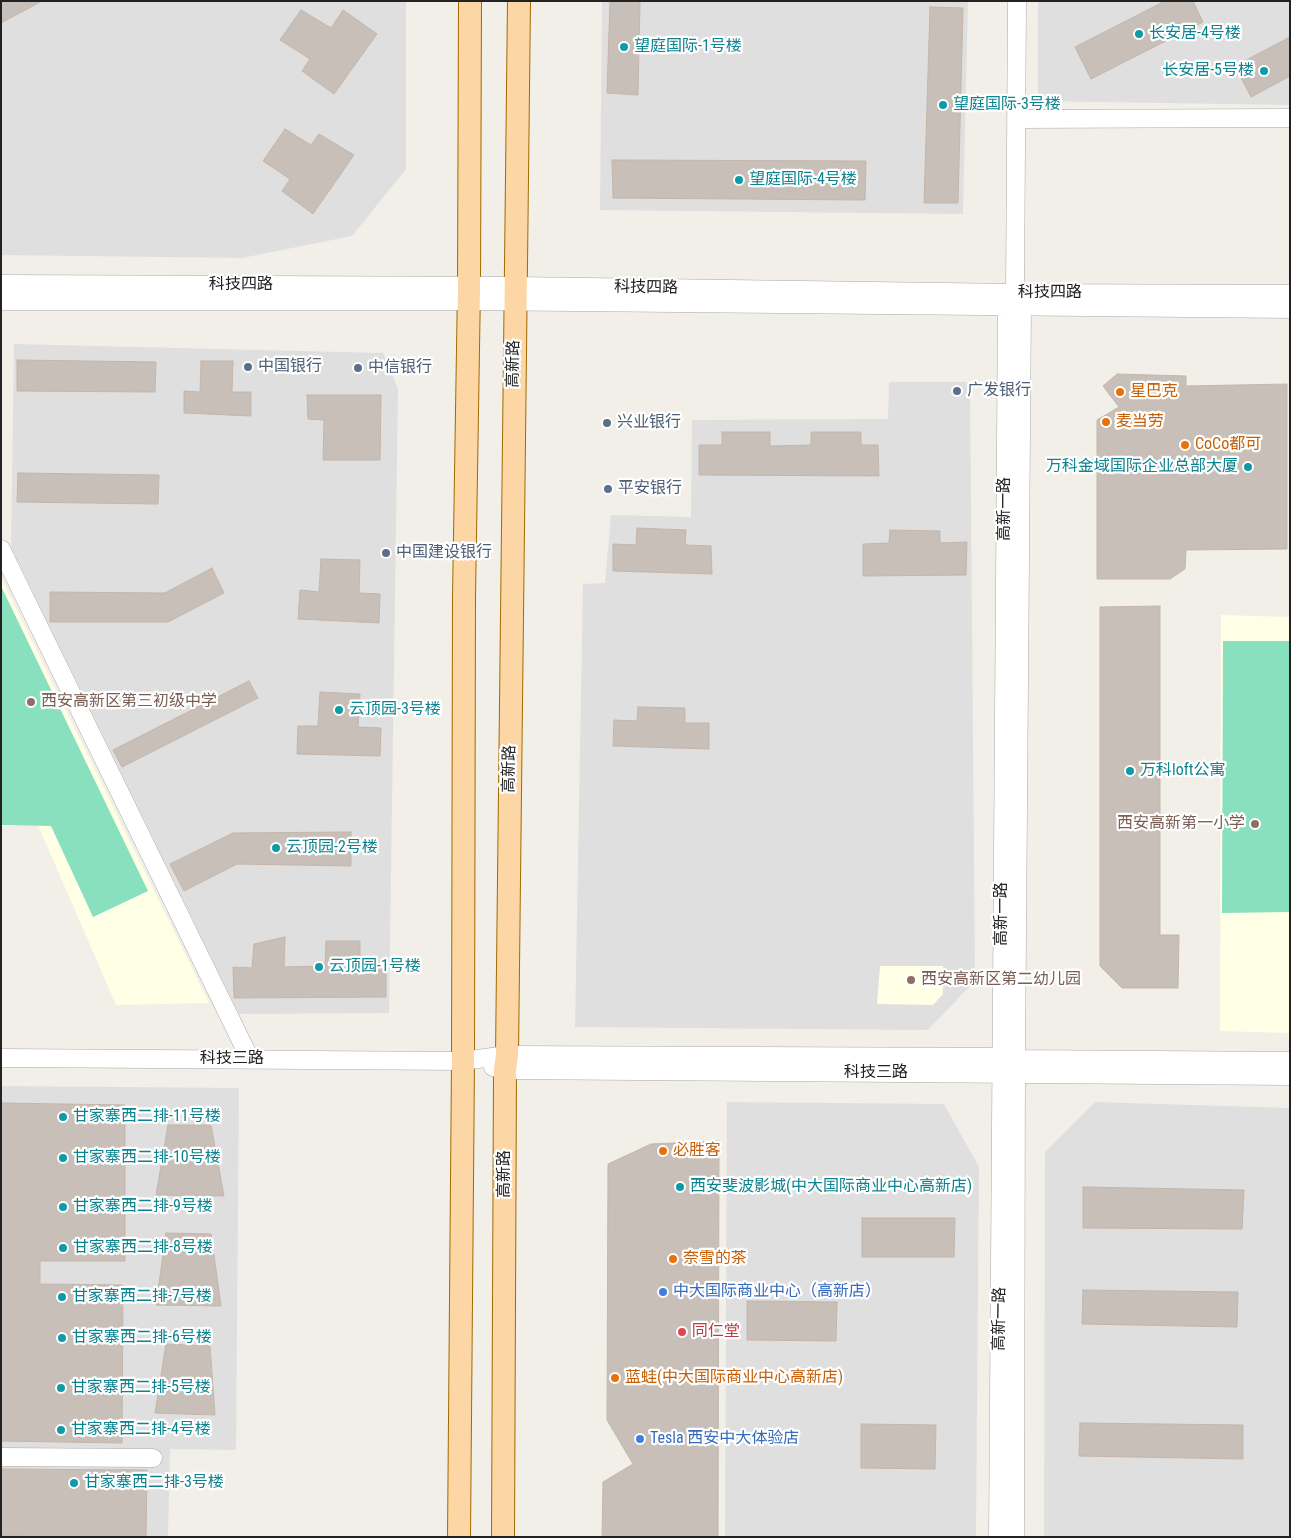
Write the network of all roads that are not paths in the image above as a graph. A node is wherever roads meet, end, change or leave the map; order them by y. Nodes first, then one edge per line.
1 (470, 1) edge
2 (519, 1) edge
3 (1017, 1) edge
4 (1290, 118) edge
5 (1016, 119) junction
6 (1, 284) edge
7 (469, 294) junction
8 (515, 294) junction
9 (1290, 294) edge
10 (1, 302) edge
11 (1015, 302) junction
12 (1290, 308) edge
13 (1, 549) edge
14 (1, 1058) edge
15 (250, 1059) junction
16 (463, 1061) junction
17 (1290, 1061) edge
18 (506, 1063) junction
19 (1009, 1066) junction
20 (1290, 1076) edge
21 (1, 1456) edge
22 (153, 1458) dead end
23 (459, 1537) edge
24 (503, 1537) edge
25 (998, 1537) edge
26 (1014, 1537) edge

1 - 7 main road
2 - 8 main road, 高新路
3 - 5 street, 高新一路
4 - 5 street
5 - 11 street, 高新一路
6 - 7 street, 科技四路
7 - 8 street, 科技四路
7 - 10 street, 科技四路
7 - 16 main road
8 - 11 street, 科技四路
8 - 18 main road, 高新路
9 - 11 street, 科技四路
11 - 12 street, 科技四路
11 - 19 street, 高新一路
13 - 15 street
14 - 15 street, 科技三路
15 - 16 street, 科技三路
16 - 18 street, 科技三路
16 - 23 main road
17 - 19 street, 科技三路
18 - 19 street, 科技三路
18 - 24 main road, 高新路
19 - 20 street, 科技三路
19 - 25 street, 高新一路
19 - 26 street, 高新一路
21 - 22 street

